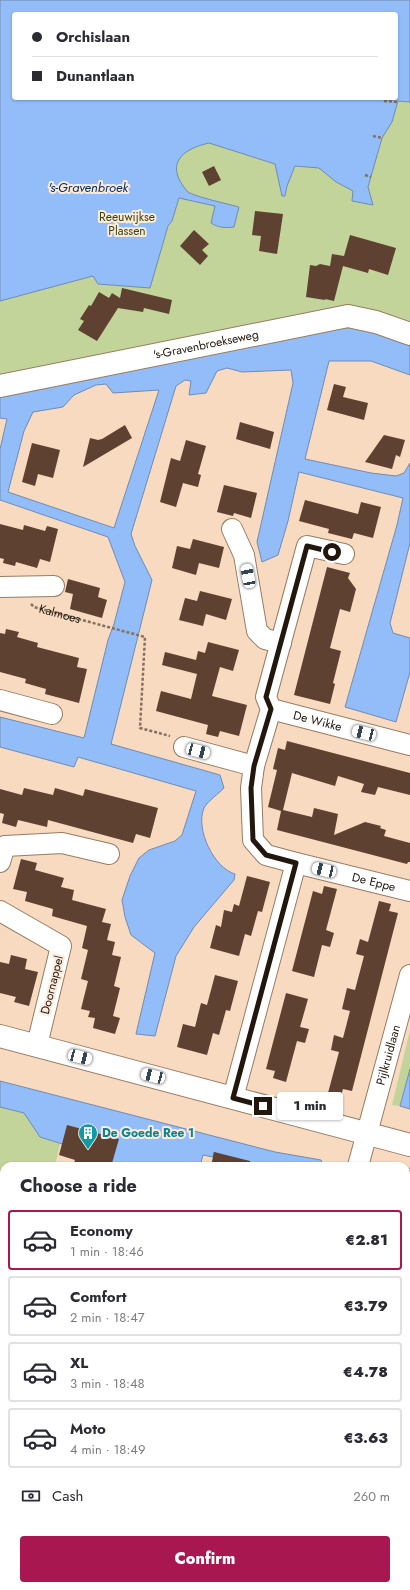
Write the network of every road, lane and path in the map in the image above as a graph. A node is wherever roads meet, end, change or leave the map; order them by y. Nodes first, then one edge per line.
1 (384, 101) dead end
2 (398, 102) dead end
3 (374, 136) dead end
4 (382, 138) dead end
5 (365, 175) dead end
6 (371, 176) dead end
7 (410, 334) edge
8 (0, 386) edge
9 (232, 529) dead end
10 (344, 554) dead end
11 (54, 586) dead end
12 (8, 587) edge
13 (281, 643) junction
14 (0, 700) edge
15 (271, 709) junction
16 (52, 714) dead end
17 (410, 745) edge
18 (184, 748) joint
19 (254, 766) junction
20 (109, 854) dead end
21 (0, 862) edge
22 (296, 863) junction
23 (410, 891) edge
24 (0, 911) edge
25 (410, 975) edge
26 (0, 1036) edge
27 (37, 1045) junction
28 (233, 1098) junction
29 (367, 1135) junction
30 (410, 1145) edge
31 (359, 1162) edge

1 - 2 path
3 - 4 path
5 - 6 path
7 - 8 street, 's-Gravenbroekseweg
9 - 13 street
10 - 13 street
11 - 12 street, Kalmoes
12 - 18 path, Kalmoes
13 - 15 street
14 - 16 street
15 - 17 street, De Wikke
15 - 19 street, De Eppe
18 - 19 street
19 - 22 street, De Eppe
20 - 21 street
22 - 23 street, De Eppe
22 - 28 street
24 - 27 street, Doornappel
25 - 29 street, Pijlkruidlaan
26 - 27 street
27 - 28 street
28 - 29 street
29 - 30 street
29 - 31 street, Pijlkruidlaan

